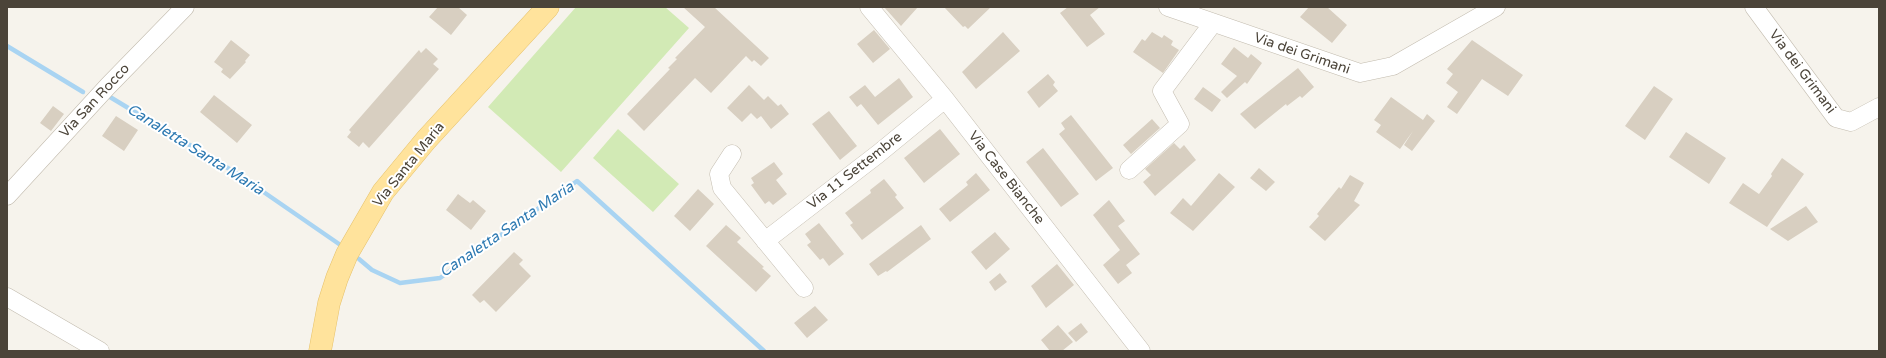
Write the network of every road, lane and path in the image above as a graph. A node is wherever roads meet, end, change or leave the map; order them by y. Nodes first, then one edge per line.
1 (185, 7) edge
2 (548, 7) edge
3 (869, 7) edge
4 (1168, 7) edge
5 (1496, 7) edge
6 (1754, 7) edge
7 (1213, 23) junction
8 (945, 100) junction
9 (1879, 107) edge
10 (732, 154) dead end
11 (1129, 170) dead end
12 (7, 196) edge
13 (764, 241) junction
14 (804, 288) dead end
15 (7, 297) edge
16 (100, 351) edge
17 (320, 351) edge
18 (1141, 351) edge

1 - 12 street, Via San Rocco
2 - 17 main road, Via Santa Maria
3 - 8 street, Via Case Bianche
4 - 7 street, Via dei Grimani
5 - 7 street, Via dei Grimani
6 - 9 street, Via dei Grimani
7 - 11 street
8 - 13 street, Via 11 Settembre
8 - 18 street, Via Case Bianche
10 - 13 street
13 - 14 street
15 - 16 street

